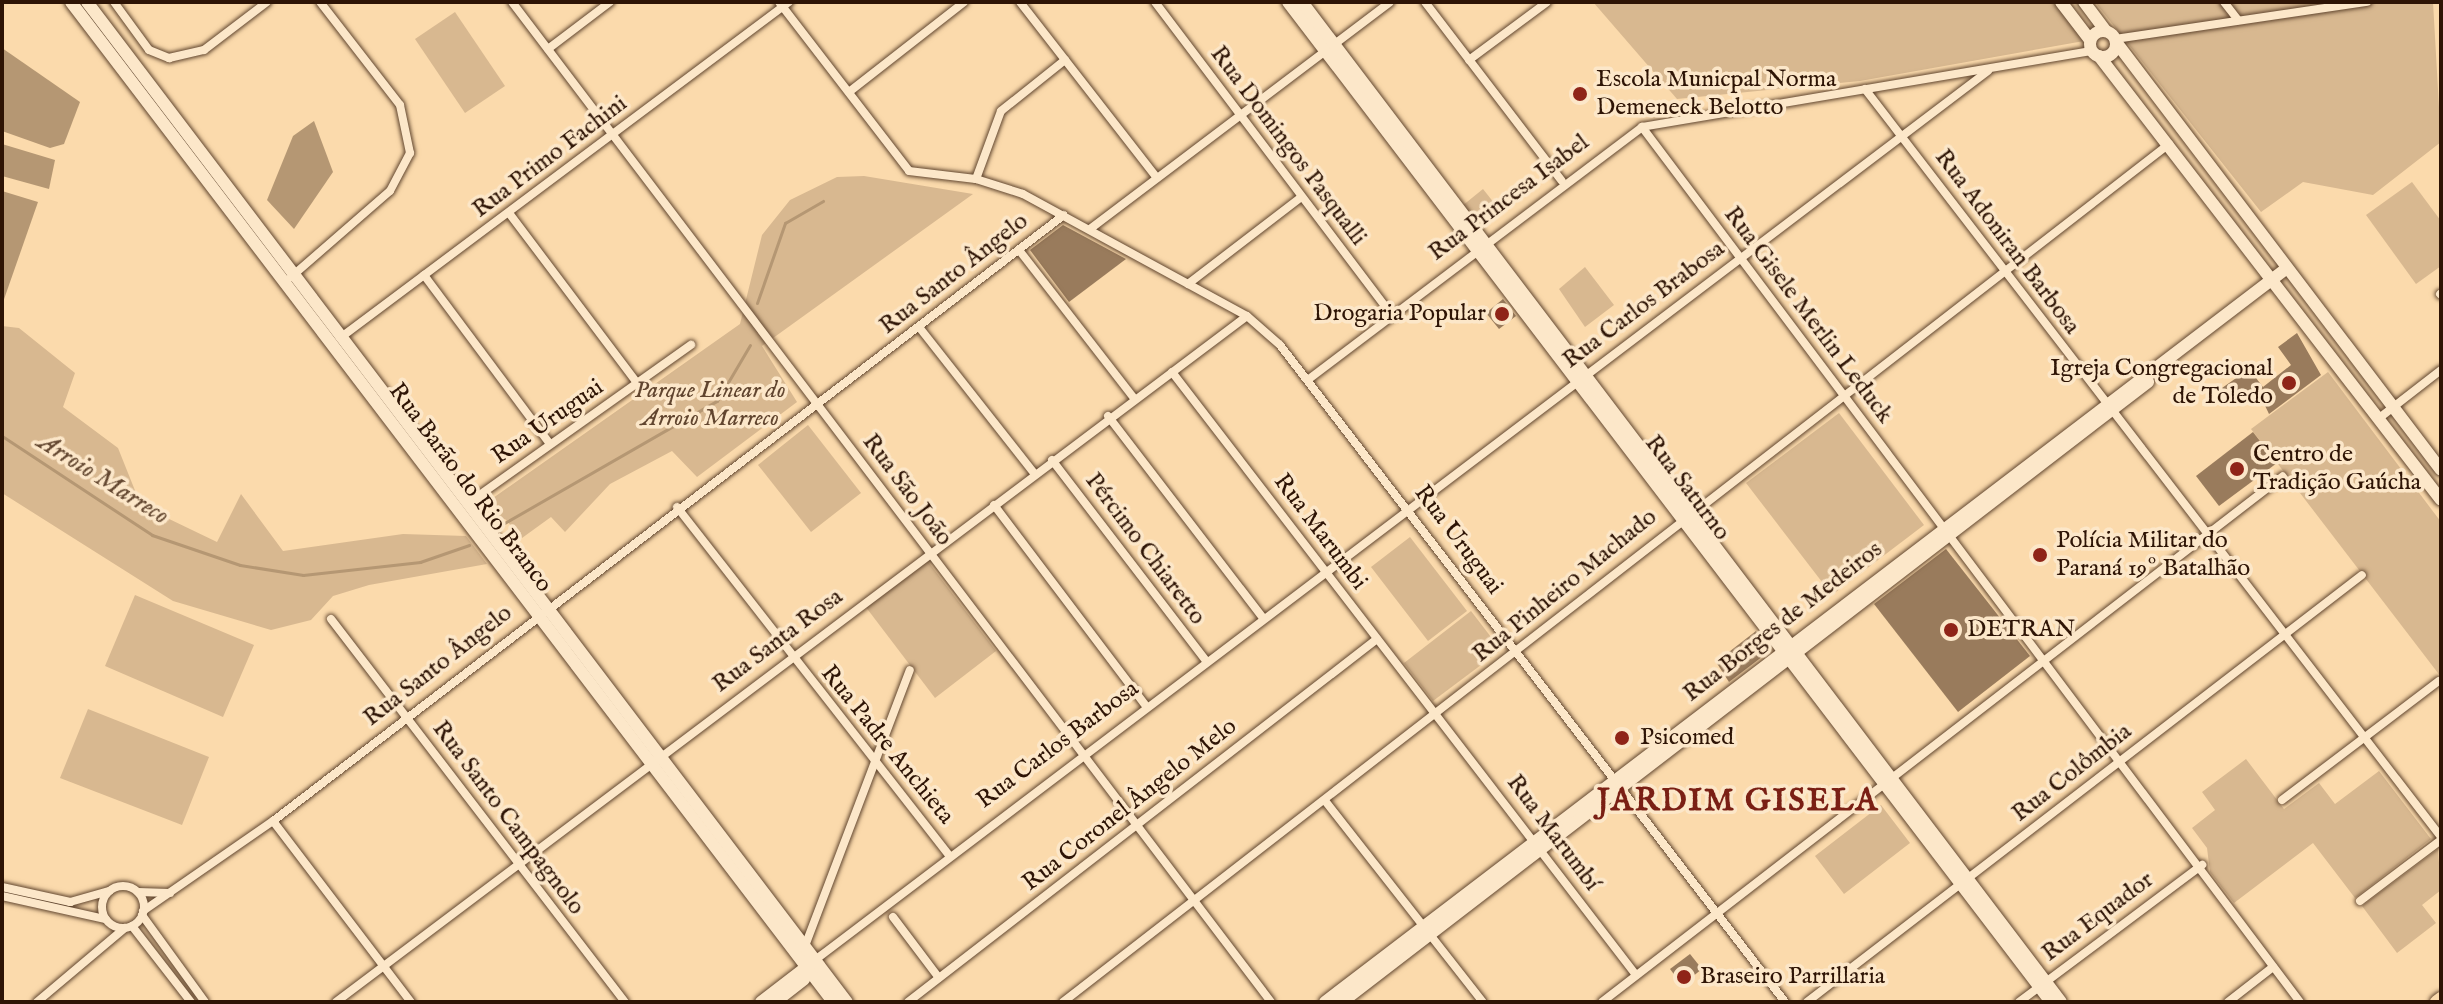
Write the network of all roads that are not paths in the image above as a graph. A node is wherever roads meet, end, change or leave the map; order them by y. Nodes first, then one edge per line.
1 (71, 2) edge
2 (87, 2) edge
3 (114, 2) edge
4 (267, 2) edge
5 (320, 2) edge
6 (512, 2) edge
7 (610, 2) edge
8 (964, 2) edge
9 (1020, 2) edge
10 (1155, 2) edge
11 (1288, 2) edge
12 (1302, 2) edge
13 (1390, 2) edge
14 (1425, 2) edge
15 (1547, 2) edge
16 (2061, 2) edge
17 (2084, 2) edge
18 (2224, 2) edge
19 (2359, 2) edge
20 (2367, 2) edge
21 (784, 4) edge
22 (2238, 20) junction
23 (2112, 37) junction
24 (548, 49) junction
25 (1331, 49) junction
26 (2094, 49) junction
27 (1065, 60) junction
28 (1469, 60) junction
29 (1988, 71) junction
30 (139, 81) junction
31 (1865, 89) junction
32 (849, 92) junction
33 (1242, 117) junction
34 (1642, 127) junction
35 (1901, 135) junction
36 (612, 136) junction
37 (2169, 144) junction
38 (1157, 178) junction
39 (976, 179) junction
40 (1562, 181) junction
41 (1300, 198) junction
42 (509, 213) junction
43 (1064, 215) junction
44 (1090, 229) junction
45 (1480, 244) junction
46 (1019, 250) junction
47 (1741, 257) junction
48 (2287, 268) junction
49 (2003, 271) junction
50 (424, 275) junction
51 (290, 278) junction
52 (2271, 281) junction
53 (1188, 284) junction
54 (1391, 314) junction
55 (1247, 316) junction
56 (919, 327) junction
57 (337, 340) junction
58 (691, 345) dead end
59 (2441, 370) edge
60 (1172, 372) junction
61 (1581, 378) junction
62 (1309, 379) junction
63 (637, 383) junction
64 (1842, 395) junction
65 (1134, 398) junction
66 (818, 406) junction
67 (2109, 406) junction
68 (2393, 407) junction
69 (1108, 416) junction
70 (2378, 419) junction
71 (550, 444) junction
72 (1052, 460) junction
73 (2441, 470) edge
74 (1034, 473) junction
75 (2283, 476) dead end
76 (2441, 500) edge
77 (467, 504) junction
78 (994, 505) junction
79 (677, 507) junction
80 (1409, 508) junction
81 (1686, 515) junction
82 (1946, 529) junction
83 (2208, 534) junction
84 (930, 554) junction
85 (504, 560) junction
86 (1324, 572) junction
87 (2362, 575) dead end
88 (542, 611) junction
89 (1263, 618) junction
90 (331, 619) dead end
91 (2285, 634) junction
92 (1377, 639) junction
93 (1789, 650) junction
94 (1516, 652) junction
95 (790, 656) junction
96 (2045, 660) junction
97 (1206, 661) junction
98 (910, 670) dead end
99 (2439, 681) edge
100 (1146, 706) junction
101 (1437, 715) junction
102 (406, 717) junction
103 (2364, 738) junction
104 (1082, 755) junction
105 (656, 757) junction
106 (2122, 760) junction
107 (879, 765) junction
108 (1888, 780) junction
109 (1617, 784) junction
110 (2282, 800) dead end
111 (1326, 802) junction
112 (273, 821) junction
113 (1136, 826) junction
114 (2441, 838) edge
115 (1537, 845) junction
116 (949, 855) junction
117 (518, 863) junction
118 (2202, 865) junction
119 (1964, 881) junction
120 (2, 887) edge
121 (182, 888) junction
122 (109, 891) junction
123 (136, 891) junction
124 (2, 896) edge
125 (2360, 901) dead end
126 (1195, 903) junction
127 (49, 904) junction
128 (143, 913) junction
129 (1717, 913) junction
130 (776, 916) junction
131 (893, 917) dead end
132 (108, 922) junction
133 (128, 927) junction
134 (1428, 931) junction
135 (805, 946) junction
136 (102, 951) junction
137 (815, 965) junction
138 (383, 966) junction
139 (2273, 967) junction
140 (1636, 975) junction
141 (939, 978) junction
142 (2042, 984) junction
143 (37, 1002) edge
144 (191, 1002) edge
145 (205, 1002) edge
146 (336, 1002) edge
147 (411, 1002) edge
148 (625, 1002) edge
149 (761, 1002) edge
150 (775, 1002) edge
151 (833, 1002) edge
152 (847, 1002) edge
153 (908, 1002) edge
154 (1063, 1002) edge
155 (1271, 1002) edge
156 (1325, 1002) edge
157 (1342, 1002) edge
158 (1483, 1002) edge
159 (1602, 1002) edge
160 (1785, 1002) edge
161 (1807, 1002) edge
162 (2019, 1002) edge
163 (2051, 1002) edge
164 (2061, 1002) edge
165 (2228, 1002) edge
166 (2300, 1002) edge

1 - 30 street, Rua Barão do Rio Branco
2 - 30 street, Rua Barão do Rio Branco
3 - 4 street
5 - 51 street
6 - 24 street, Rua São João
7 - 24 street
8 - 32 street
9 - 27 street
10 - 33 street, Rua Domingos Pasqualli
11 - 25 street, Rua Saturno
12 - 25 street, Rua Saturno
13 - 25 street
14 - 28 street
15 - 28 street
16 - 26 street
17 - 23 street
18 - 22 street
19 - 20 street
19 - 22 street
21 - 32 street
21 - 36 street, Rua Primo Fachini
22 - 23 street
23 - 26 street
23 - 26 street
23 - 48 street
24 - 36 street, Rua São João
25 - 33 street
25 - 45 street, Rua Saturno
26 - 29 street, Rua Princesa Isabel
26 - 37 street
27 - 38 street
27 - 39 street
28 - 40 street
29 - 31 street, Rua Princesa Isabel
29 - 35 street, Rua Carlos Brabosa
30 - 51 street, Rua Barão do Rio Branco
31 - 34 street, Rua Princesa Isabel
31 - 35 street, Rua Adoniran Barbosa
32 - 39 street, Rua Uruguai
33 - 38 street
33 - 41 street, Rua Domingos Pasqualli
34 - 40 street, Rua Princesa Isabel
34 - 47 street, Rua Gisele Merlin Leduck
35 - 47 street, Rua Carlos Brabosa
35 - 49 street, Rua Adoniran Barbosa
36 - 42 street, Rua Primo Fachini
36 - 66 street, Rua São João
37 - 49 street, Rua Pinheiro Machado
37 - 52 street
38 - 44 street
39 - 43 street, Rua Uruguai
40 - 45 street, Rua Princesa Isabel
41 - 53 street
41 - 54 street, Rua Domingos Pasqualli
42 - 50 street, Rua Primo Fachini
42 - 63 street
43 - 44 street, Rua Uruguai
43 - 46 street, Rua Santo Ângelo
44 - 53 street, Rua Uruguai
45 - 54 street, Rua Princesa Isabel
45 - 61 street, Rua Saturno
46 - 56 street, Rua Santo Ângelo
46 - 65 street
47 - 61 street, Rua Carlos Brabosa
47 - 64 street, Rua Gisele Merlin Leduck
48 - 52 street, Rua Borges de Medeiros
48 - 68 street
49 - 64 street, Rua Pinheiro Machado
49 - 67 street, Rua Adoniran Barbosa
50 - 57 street, Rua Primo Fachini
50 - 71 street
51 - 57 street, Rua Barão do Rio Branco
52 - 67 street, Rua Borges de Medeiros
52 - 70 street
53 - 55 street, Rua Uruguai
54 - 62 street, Rua Princesa Isabel
55 - 60 street, Rua Santa Rosa
55 - 62 street, Rua Uruguai
56 - 66 street, Rua Santo Ângelo
56 - 74 street
57 - 77 street, Rua Barão do Rio Branco
57 - 85 street, Rua Barão do Rio Branco
58 - 63 street, Rua Uruguai
59 - 68 street
60 - 65 street, Rua Santa Rosa
60 - 86 street, Rua Marumbi
61 - 80 street, Rua Carlos Brabosa
61 - 81 street, Rua Saturno
62 - 80 street, Rua Uruguai
63 - 71 street, Rua Uruguai
64 - 81 street, Rua Pinheiro Machado
64 - 82 street, Rua Gisele Merlin Leduck
65 - 69 street, Rua Santa Rosa
66 - 79 street, Rua Santo Ângelo
66 - 84 street, Rua São João
67 - 82 street, Rua Borges de Medeiros
67 - 83 street, Rua Adoniran Barbosa
68 - 70 street
68 - 73 street
69 - 72 street, Rua Santa Rosa
69 - 89 street
70 - 76 street
71 - 77 street, Rua Uruguai
72 - 74 street, Rua Santa Rosa
72 - 97 street, Pércimo Chiaretto
74 - 78 street, Rua Santa Rosa
75 - 83 street
77 - 85 street, Rua Barão do Rio Branco
78 - 84 street, Rua Santa Rosa
78 - 100 street
79 - 88 street, Rua Santo Ângelo
79 - 95 street, Rua Padre Anchieta
80 - 86 street, Rua Carlos Brabosa
80 - 94 street, Rua Uruguai
81 - 93 street, Rua Saturno
81 - 94 street, Rua Pinheiro Machado
82 - 93 street, Rua Borges de Medeiros
82 - 96 street, Rua Gisele Merlin Leduck
83 - 91 street, Rua Adoniran Barbosa
83 - 96 street
84 - 95 street, Rua Santa Rosa
84 - 104 street, Rua São João
85 - 88 street, Rua Barão do Rio Branco
86 - 89 street, Rua Carlos Barbosa
86 - 92 street, Rua Marumbi
87 - 91 street, Rua Colômbia
88 - 102 street, Rua Santo Ângelo
88 - 105 street, Rua Barão do Rio Branco
89 - 97 street, Rua Carlos Barbosa
90 - 102 street, Rua Santo Campagnolo
91 - 103 street, Rua Adoniran Barbosa
91 - 106 street, Rua Colômbia
92 - 101 street, Rua Marumbi
92 - 113 street, Rua Coronel Ângelo Melo
93 - 108 street, Rua Saturno
93 - 109 street, Rua Borges de Medeiros
94 - 101 street, Rua Pinheiro Machado
94 - 109 street, Rua Uruguai
95 - 105 street, Rua Santa Rosa
95 - 107 street, Rua Padre Anchieta
96 - 106 street, Rua Gisele Merlin Leduck
96 - 108 street
97 - 100 street, Rua Carlos Barbosa
98 - 107 street
99 - 103 street
100 - 104 street, Rua Carlos Barbosa
101 - 111 street, Rua Pinheiro Machado
101 - 115 street, Rua Marumbí
102 - 112 street, Rua Santo Ângelo
102 - 117 street, Rua Santo Campagnolo
103 - 110 street
103 - 114 street, Rua Adoniran Barbosa
104 - 113 street, Rua São João
104 - 116 street, Rua Carlos Barbosa
105 - 117 street, Rua Santa Rosa
105 - 130 street, Rua Barão do Rio Branco
106 - 118 street, Rua Gisele Merlin Leduck
106 - 119 street, Rua Colômbia
107 - 116 street, Rua Padre Anchieta
107 - 135 street
108 - 119 street, Rua Saturno
108 - 129 street
109 - 115 street, Rua Borges de Medeiros
109 - 129 street, Rua Uruguai
111 - 126 street, Rua Pinheiro Machado
111 - 134 street
112 - 121 street, Rua Santo Ângelo
112 - 138 street
113 - 126 street, Rua São João
113 - 141 street, Rua Coronel Ângelo Melo
114 - 125 street
115 - 134 street, Rua Borges de Medeiros
115 - 140 street, Rua Marumbí
116 - 137 street, Rua Carlos Barbosa
117 - 138 street, Rua Santa Rosa
117 - 148 street, Rua Santo Campagnolo
118 - 139 street, Rua Gisele Merlin Leduck
118 - 142 street, Rua Equador
119 - 142 street, Rua Saturno
119 - 161 street, Rua Colômbia
120 - 127 street
121 - 123 street
121 - 128 street, Rua Santo Ângelo
122 - 123 street
122 - 127 street
122 - 132 street
123 - 128 street
124 - 127 street
126 - 154 street, Rua Pinheiro Machado
126 - 155 street, Rua São João
127 - 132 street
128 - 133 street, Rua Santo Ângelo
128 - 145 street
129 - 140 street
129 - 160 street, Rua Uruguai
130 - 135 street, Rua Barão do Rio Branco
130 - 137 street, Rua Barão do Rio Branco
131 - 141 street
132 - 133 street
132 - 136 street
133 - 136 street, Rua Santo Ângelo
133 - 144 street
134 - 156 street, Rua Borges de Medeiros
134 - 157 street
134 - 158 street
135 - 137 street, Rua Barão do Rio Branco
136 - 143 street
137 - 149 street, Rua Carlos Barbosa
137 - 150 street, Rua Carlos Barbosa
137 - 151 street, Rua Barão do Rio Branco
137 - 152 street, Rua Barão do Rio Branco
138 - 146 street, Rua Santa Rosa
138 - 147 street
139 - 165 street
139 - 166 street, Rua Gisele Merlin Leduck
140 - 159 street
141 - 153 street, Rua Coronel Ângelo Melo
142 - 162 street, Rua Equador
142 - 163 street, Rua Saturno
142 - 164 street, Rua Saturno

